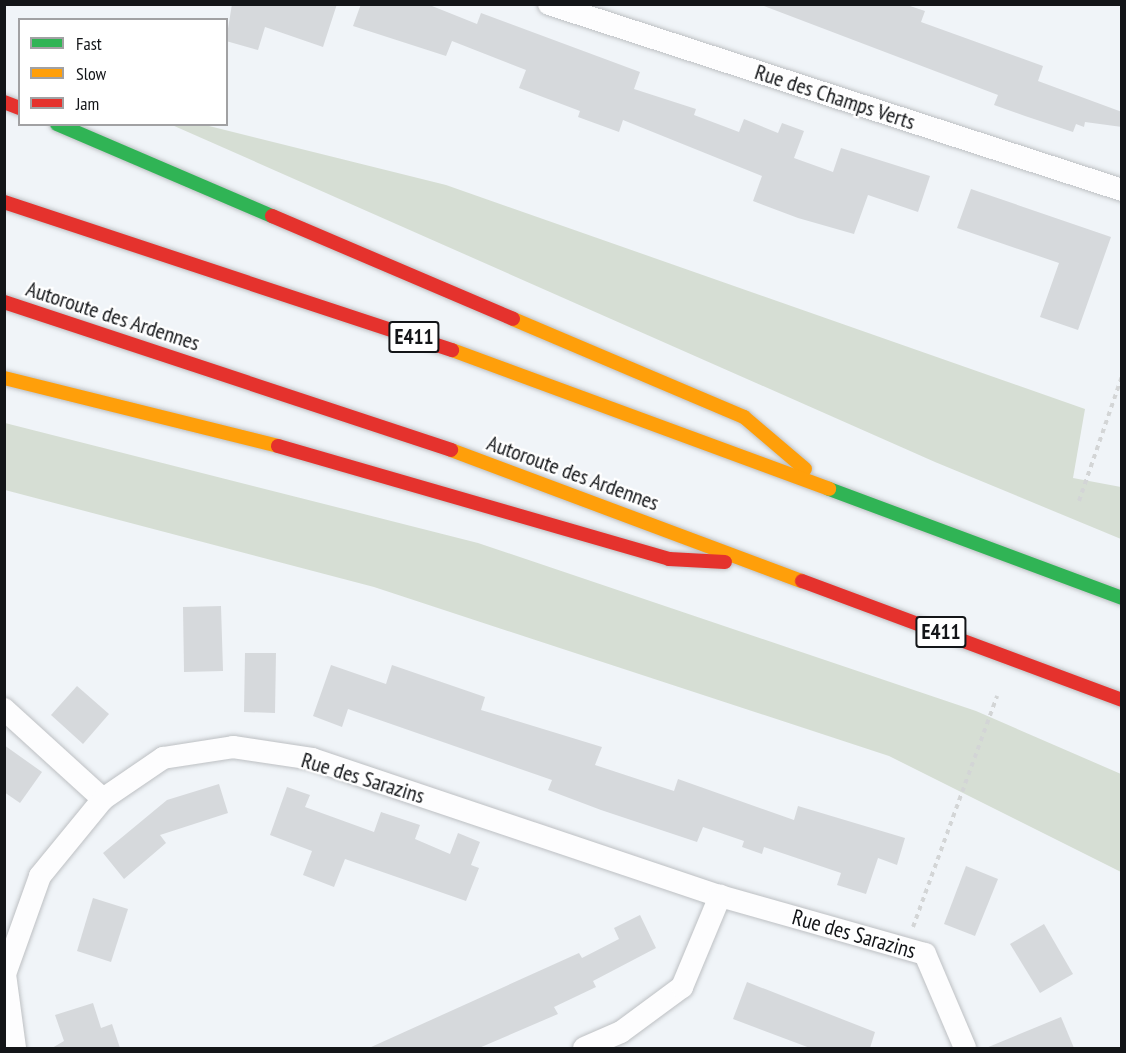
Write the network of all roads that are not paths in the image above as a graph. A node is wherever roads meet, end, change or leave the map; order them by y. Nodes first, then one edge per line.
1 (549, 4) edge
2 (62, 126) edge
3 (1122, 190) edge
4 (4, 202) edge
5 (4, 302) edge
6 (4, 378) edge
7 (820, 482) junction
8 (761, 564) junction
9 (1122, 598) edge
10 (1122, 700) edge
11 (4, 709) edge
12 (103, 799) junction
13 (720, 896) junction
14 (15, 1048) edge
15 (584, 1048) edge
16 (965, 1048) edge

1 - 3 street, Rue des Champs Verts
2 - 7 highway
4 - 7 highway, E411
5 - 8 highway, Autoroute des Ardennes / E411
6 - 8 highway
7 - 9 highway, E411
8 - 10 highway, Autoroute des Ardennes / E411
11 - 12 street
12 - 13 street, Rue des Sarazins
12 - 14 street, Rue des Sarazins
13 - 15 street
13 - 16 street, Rue des Sarazins

